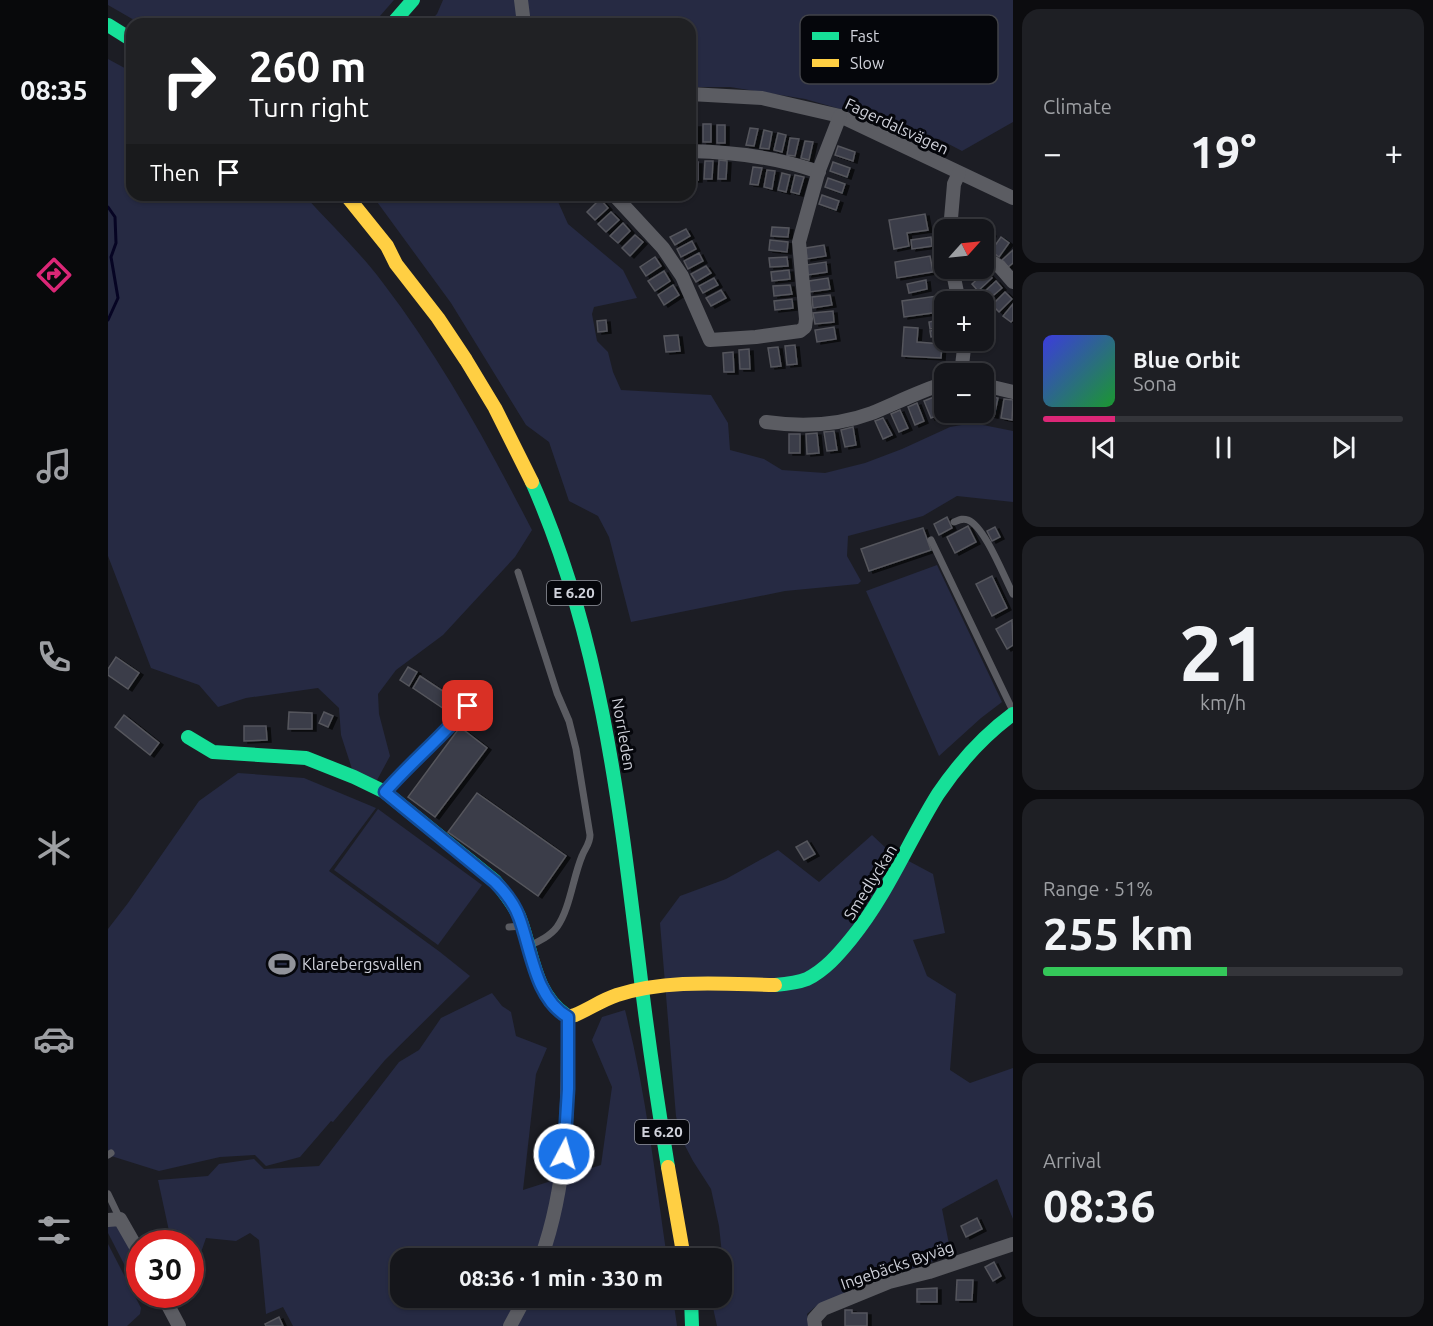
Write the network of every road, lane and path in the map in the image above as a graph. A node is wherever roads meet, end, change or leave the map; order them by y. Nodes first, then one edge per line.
1 (413, 0) edge
2 (521, 0) edge
3 (108, 14) edge
4 (397, 18) edge
5 (523, 18) edge
6 (126, 24) edge
7 (108, 25) edge
8 (126, 36) edge
9 (696, 94) edge
10 (840, 116) junction
11 (696, 151) edge
12 (819, 172) junction
13 (959, 173) junction
14 (1013, 198) edge
15 (343, 201) edge
16 (620, 201) edge
17 (951, 219) edge
18 (994, 263) edge
19 (1013, 282) edge
20 (934, 387) edge
21 (994, 387) edge
22 (1013, 392) edge
23 (766, 422) dead end
24 (954, 522) dead end
25 (931, 540) dead end
26 (518, 572) dead end
27 (1013, 594) edge
28 (468, 706) dead end
29 (1013, 712) edge
30 (188, 737) dead end
31 (385, 792) junction
32 (527, 946) junction
33 (568, 1017) junction
34 (108, 1194) edge
35 (114, 1219) edge
36 (126, 1235) edge
37 (1008, 1245) edge
38 (544, 1248) edge
39 (682, 1248) edge
40 (169, 1308) edge
41 (520, 1308) edge
42 (692, 1308) edge
43 (695, 1308) edge
44 (178, 1326) edge
45 (510, 1326) edge
46 (692, 1326) edge
47 (701, 1326) edge
48 (815, 1326) edge

1 - 4 main road
2 - 5 street
3 - 6 main road
7 - 8 main road
9 - 10 street, Fagerdalsvägen
10 - 12 street
10 - 13 street, Fagerdalsvägen
11 - 12 street
12 - 16 street
13 - 14 street, Fagerdalsvägen
13 - 17 street
15 - 39 main road, Norrleden / E 6.20
18 - 19 street
20 - 23 street
21 - 22 street
24 - 27 lane
25 - 29 lane, Smedlyckan
26 - 32 lane
28 - 31 lane
29 - 33 main road, Smedlyckan
30 - 31 main road
31 - 32 main road
32 - 33 main road
33 - 38 street
34 - 35 lane
35 - 36 street
37 - 48 street, Ingebäcks Byväg
40 - 44 street
41 - 45 street
42 - 46 main road
43 - 47 main road

